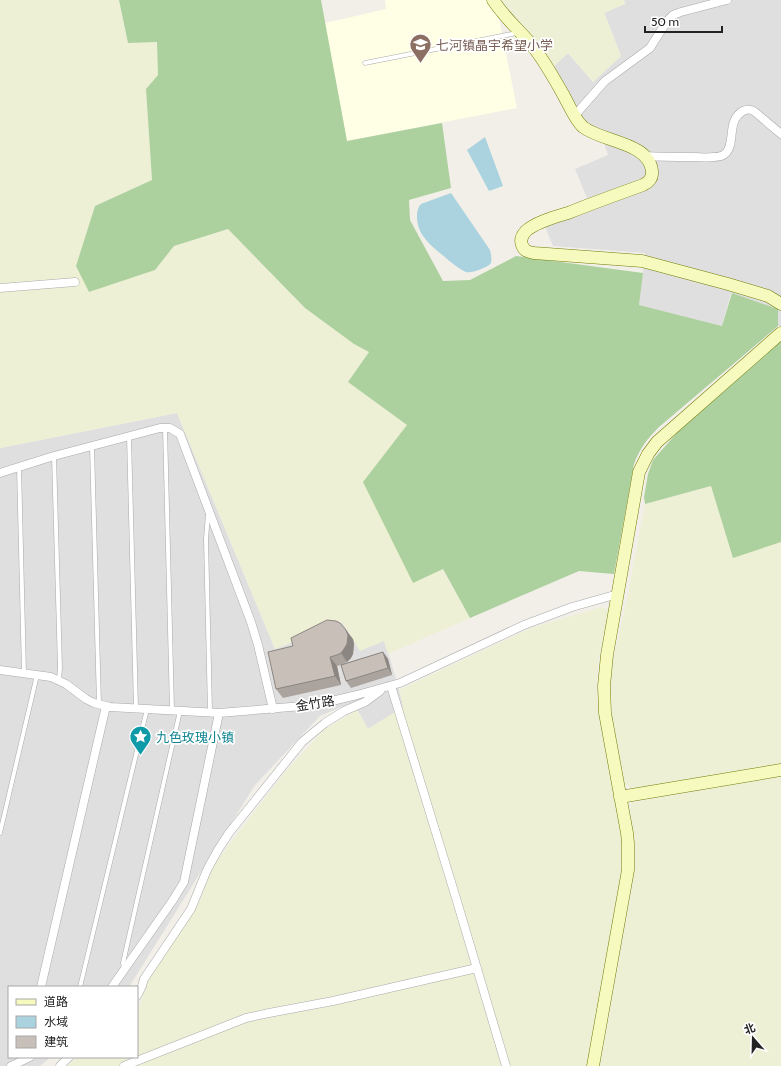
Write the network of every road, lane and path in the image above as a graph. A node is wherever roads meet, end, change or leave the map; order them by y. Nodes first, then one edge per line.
1 (493, 0) edge
2 (727, 0) edge
3 (715, 2) edge
4 (519, 32) junction
5 (365, 63) dead end
6 (575, 115) junction
7 (781, 134) edge
8 (646, 156) junction
9 (75, 282) dead end
10 (0, 288) edge
11 (781, 304) edge
12 (781, 333) edge
13 (165, 428) junction
14 (129, 436) junction
15 (92, 446) junction
16 (54, 456) junction
17 (19, 467) junction
18 (0, 473) edge
19 (208, 510) junction
20 (618, 594) junction
21 (0, 671) edge
22 (24, 673) junction
23 (37, 675) junction
24 (59, 680) junction
25 (388, 686) junction
26 (102, 705) junction
27 (136, 708) junction
28 (147, 709) junction
29 (273, 709) junction
30 (176, 710) junction
31 (210, 712) junction
32 (219, 713) junction
33 (781, 770) edge
34 (620, 797) junction
35 (0, 833) edge
36 (477, 968) junction
37 (124, 970) junction
38 (41, 986) edge
39 (80, 986) edge
40 (113, 986) edge
41 (138, 994) edge
42 (68, 1058) edge
43 (26, 1060) edge
44 (11, 1066) edge
45 (60, 1066) edge
46 (124, 1066) edge
47 (506, 1066) edge
48 (593, 1066) edge

1 - 4 main road
2 - 3 street
3 - 6 street
4 - 5 lane
4 - 6 main road
6 - 8 main road
7 - 8 street
8 - 11 main road
9 - 10 street
12 - 20 main road
13 - 14 street
13 - 19 street
13 - 30 lane
14 - 15 street
14 - 27 lane
15 - 16 street
15 - 26 lane
16 - 17 street
16 - 24 lane
17 - 18 street
17 - 22 lane
19 - 29 street
19 - 31 lane
20 - 25 street, 金竹路
20 - 34 main road
21 - 22 street, 金竹路
22 - 23 street, 金竹路
23 - 24 street, 金竹路
23 - 35 lane
24 - 26 street, 金竹路
25 - 29 street, 金竹路
25 - 36 street
25 - 41 street
26 - 27 street, 金竹路
26 - 38 street
27 - 28 street, 金竹路
28 - 30 street, 金竹路
28 - 39 lane
29 - 32 street, 金竹路
30 - 31 street, 金竹路
30 - 37 lane
31 - 32 street, 金竹路
32 - 37 street
33 - 34 main road
34 - 48 main road
36 - 46 street
36 - 47 street
37 - 40 street
42 - 45 street
43 - 44 street

